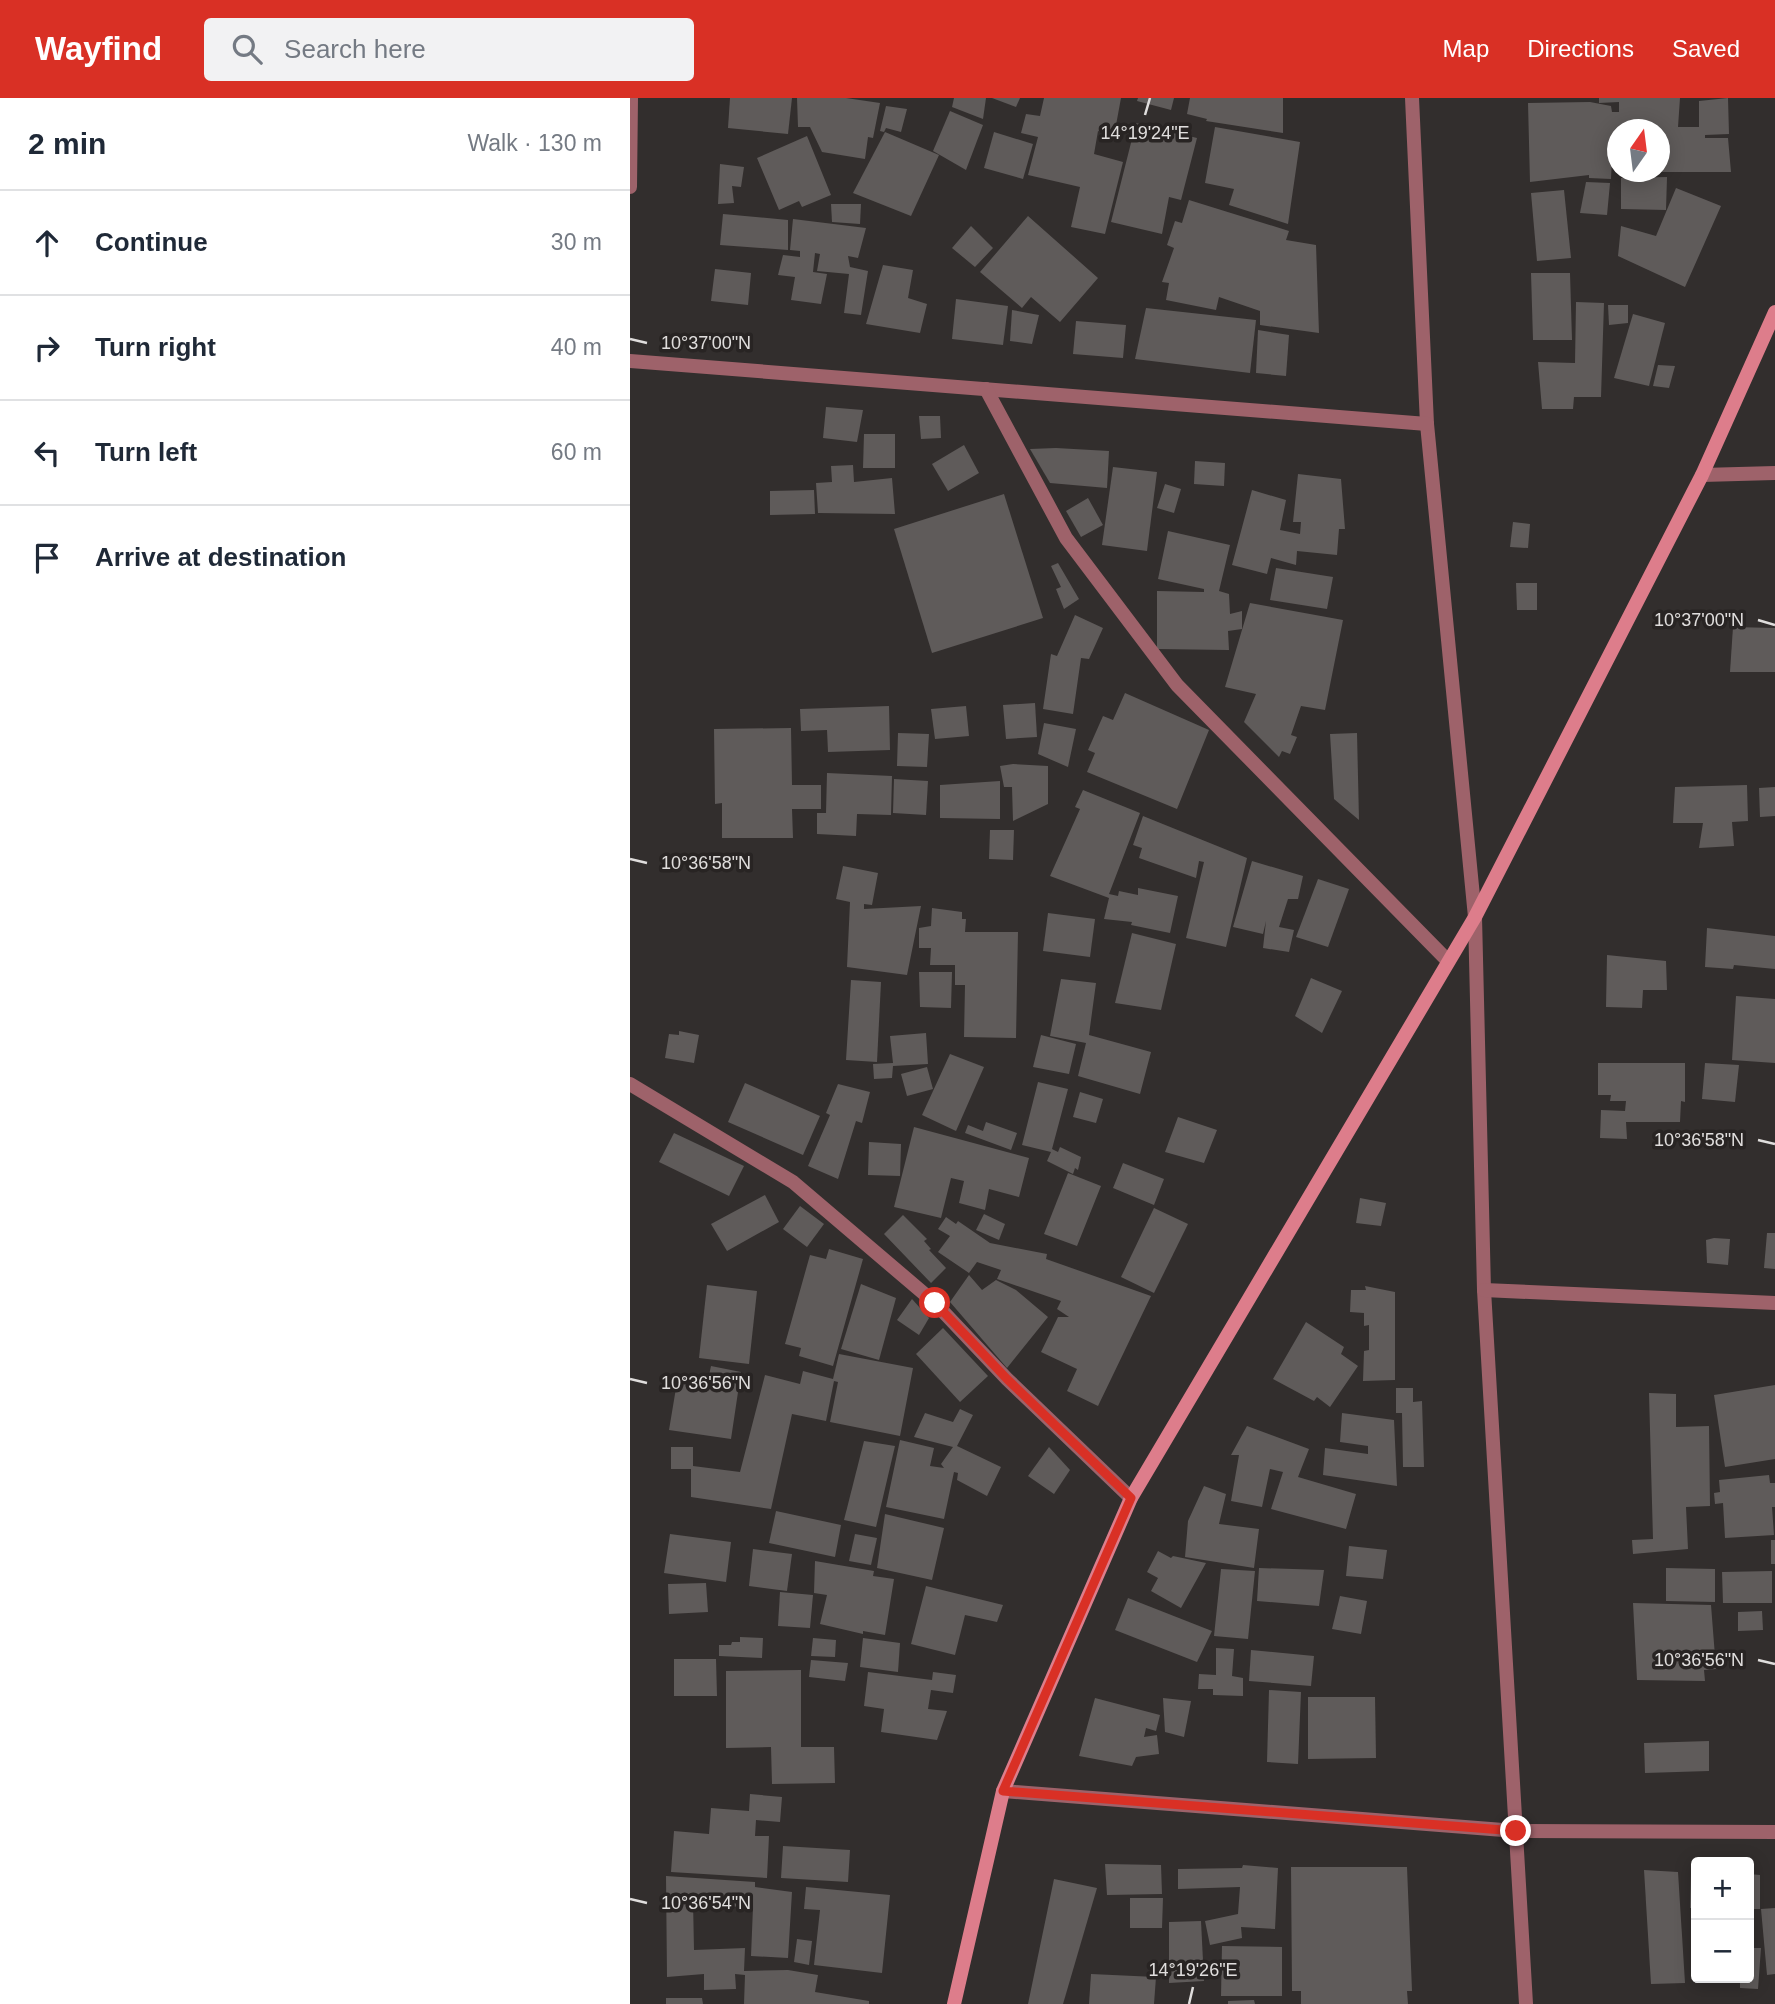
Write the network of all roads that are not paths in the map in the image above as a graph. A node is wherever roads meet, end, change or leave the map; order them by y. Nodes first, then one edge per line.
1 (631, 98) edge
2 (1412, 98) edge
3 (630, 187) edge
4 (1775, 312) edge
5 (630, 361) edge
6 (986, 389) junction
7 (1427, 424) junction
8 (1775, 473) edge
9 (1702, 475) junction
10 (1475, 917) junction
11 (1447, 960) junction
12 (630, 1084) edge
13 (1484, 1290) junction
14 (1775, 1303) edge
15 (1131, 1498) junction
16 (1003, 1791) junction
17 (1516, 1831) junction
18 (1775, 1832) edge
19 (954, 2004) edge
20 (1526, 2004) edge

1 - 3 street
2 - 7 street
4 - 9 street
5 - 6 street
6 - 7 street
6 - 11 street
7 - 10 street
8 - 9 street
9 - 10 street
10 - 11 street
10 - 13 street
11 - 15 street
12 - 15 street
13 - 14 street
13 - 17 street
15 - 16 street
16 - 17 street
16 - 19 street
17 - 18 street
17 - 20 street

